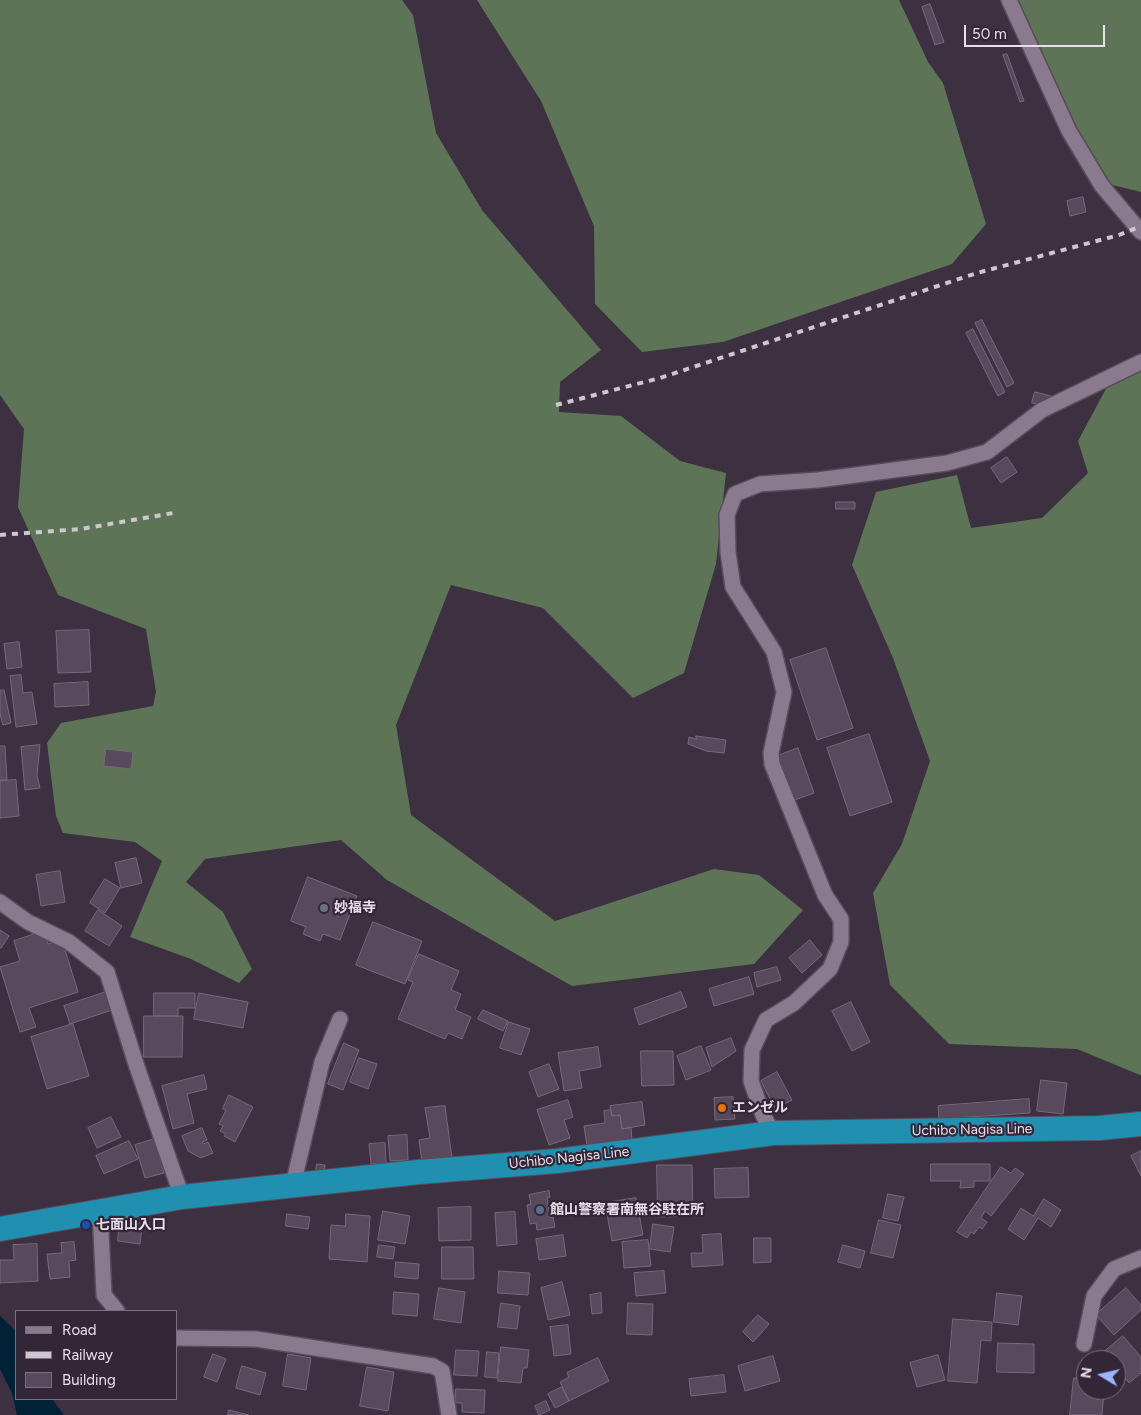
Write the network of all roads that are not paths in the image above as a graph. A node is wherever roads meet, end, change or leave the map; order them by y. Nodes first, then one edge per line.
1 (1009, 0) edge
2 (1141, 232) edge
3 (1141, 362) edge
4 (0, 902) edge
5 (340, 1019) dead end
6 (1141, 1124) edge
7 (773, 1133) junction
8 (294, 1185) junction
9 (182, 1197) junction
10 (100, 1211) junction
11 (0, 1229) edge
12 (1141, 1258) edge
13 (116, 1310) edge
14 (178, 1338) edge
15 (1084, 1344) dead end
16 (449, 1415) edge

1 - 2 street
3 - 7 street
4 - 9 street
5 - 8 street
6 - 7 highway, Uchibo Nagisa Line
7 - 8 highway, Uchibo Nagisa Line
8 - 9 highway, Uchibo Nagisa Line
9 - 10 highway, Uchibo Nagisa Line
10 - 11 highway, Uchibo Nagisa Line
10 - 13 street
12 - 15 street
14 - 16 street

